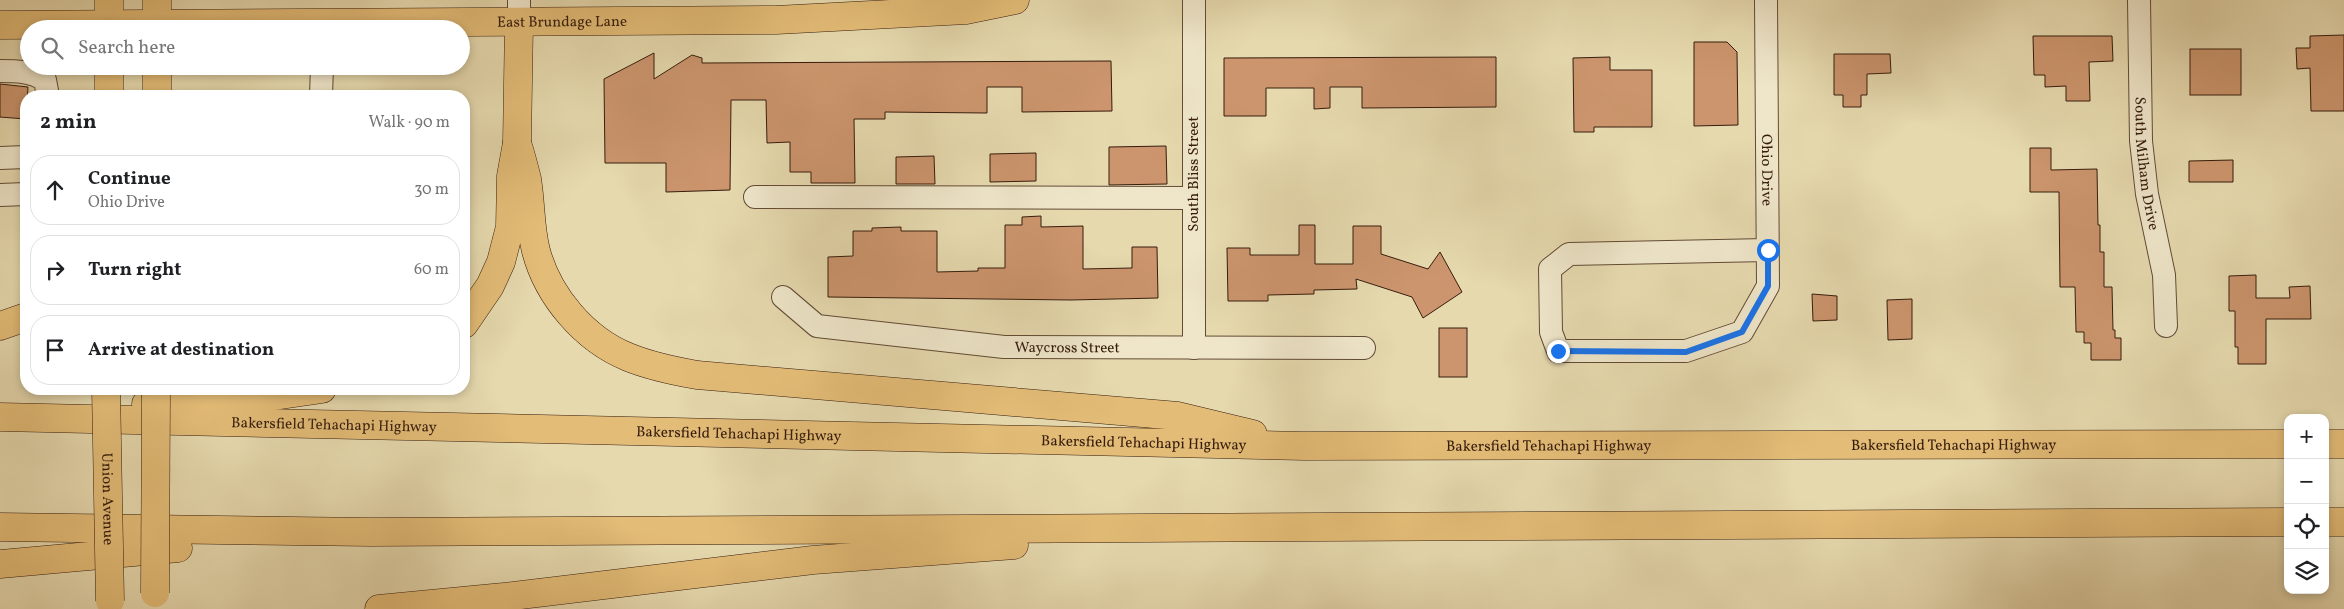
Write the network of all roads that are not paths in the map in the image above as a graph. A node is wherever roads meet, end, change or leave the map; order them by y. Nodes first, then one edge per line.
1 (1015, 0) edge
2 (1194, 0) edge
3 (1766, 0) edge
4 (2140, 0) edge
5 (519, 11) edge
6 (109, 18) edge
7 (157, 18) edge
8 (78, 20) edge
9 (198, 20) edge
10 (401, 20) edge
11 (20, 24) edge
12 (0, 25) edge
13 (20, 71) edge
14 (0, 72) edge
15 (37, 75) edge
16 (109, 75) edge
17 (157, 75) edge
18 (322, 75) edge
19 (47, 90) edge
20 (109, 90) edge
21 (157, 90) edge
22 (321, 90) edge
23 (517, 143) junction
24 (20, 157) edge
25 (0, 158) edge
26 (20, 194) edge
27 (0, 195) edge
28 (755, 197) dead end
29 (1193, 198) junction
30 (1768, 250) junction
31 (783, 297) dead end
32 (470, 315) edge
33 (20, 319) edge
34 (0, 326) edge
35 (2166, 326) dead end
36 (1194, 348) junction
37 (1364, 348) dead end
38 (106, 395) edge
39 (156, 395) edge
40 (282, 395) edge
41 (0, 412) edge
42 (0, 417) edge
43 (2284, 444) edge
44 (2329, 444) edge
45 (2344, 444) edge
46 (1304, 446) junction
47 (2284, 522) edge
48 (2329, 522) edge
49 (2344, 522) edge
50 (0, 527) edge
51 (1266, 527) junction
52 (371, 532) junction
53 (0, 564) edge
54 (155, 601) edge
55 (110, 605) edge
56 (379, 609) edge

1 - 5 main road, East Brundage Lane
2 - 29 street, South Bliss Street
3 - 30 street, Ohio Drive
4 - 35 street, South Milham Drive
5 - 10 main road, East Brundage Lane
5 - 23 main road
6 - 7 main road, East Brundage Lane
6 - 8 main road, East Brundage Lane
7 - 9 main road, East Brundage Lane
11 - 12 main road, East Brundage Lane
13 - 14 street
15 - 19 street
16 - 20 main road
17 - 21 main road
18 - 22 street
23 - 32 main road
23 - 46 main road
24 - 25 street
26 - 27 street
28 - 29 street
29 - 36 street, South Bliss Street
30 - 30 street, Ohio Drive
31 - 36 street, Waycross Street
33 - 34 main road
36 - 37 street, Waycross Street
38 - 55 main road, Union Avenue, bridge
39 - 54 main road, bridge
40 - 41 main road
42 - 46 main road, Bakersfield Tehachapi Highway
43 - 46 main road, Bakersfield Tehachapi Highway
44 - 45 main road
47 - 51 main road
48 - 49 main road
50 - 52 main road
51 - 52 main road
51 - 56 main road
52 - 53 main road

